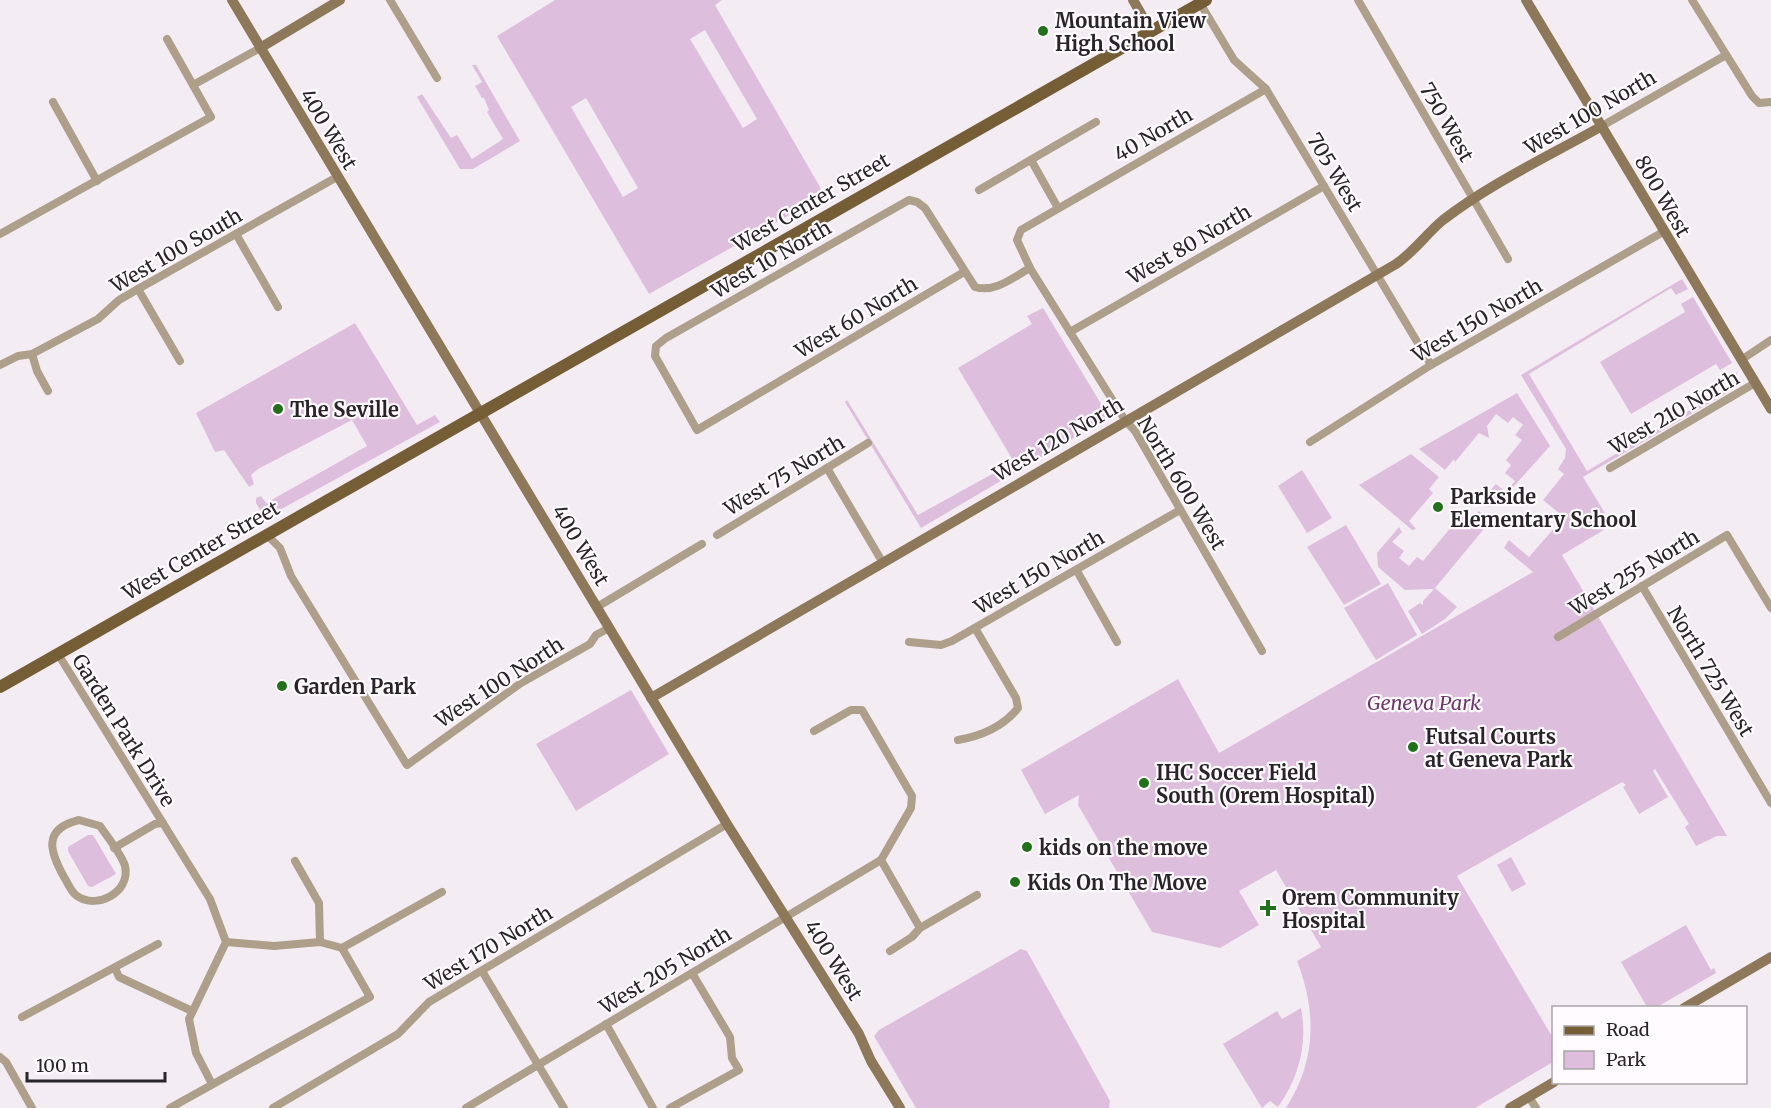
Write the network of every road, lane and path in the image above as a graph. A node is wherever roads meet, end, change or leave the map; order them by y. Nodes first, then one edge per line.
1 (232, 0) edge
2 (340, 0) edge
3 (390, 0) edge
4 (1134, 0) edge
5 (1358, 0) edge
6 (1526, 0) edge
7 (1692, 0) edge
8 (1203, 2) edge
9 (1151, 31) junction
10 (167, 39) dead end
11 (260, 48) junction
12 (1725, 55) junction
13 (437, 78) dead end
14 (193, 86) junction
15 (1266, 89) junction
16 (53, 102) dead end
17 (1771, 102) edge
18 (1096, 122) dead end
19 (1602, 126) junction
20 (1031, 160) junction
21 (337, 177) junction
22 (97, 181) junction
23 (1324, 186) junction
24 (979, 190) dead end
25 (1474, 200) junction
26 (1058, 208) junction
27 (1663, 232) junction
28 (0, 234) edge
29 (236, 234) junction
30 (1508, 260) dead end
31 (1030, 268) junction
32 (964, 272) junction
33 (1378, 273) junction
34 (138, 289) junction
35 (278, 307) dead end
36 (1070, 332) junction
37 (1771, 340) edge
38 (32, 354) junction
39 (1741, 360) junction
40 (180, 361) dead end
41 (0, 365) edge
42 (1431, 365) junction
43 (1755, 383) junction
44 (48, 391) dead end
45 (1771, 409) edge
46 (480, 414) junction
47 (1125, 420) junction
48 (697, 430) joint
49 (1310, 442) dead end
50 (868, 444) dead end
51 (827, 468) junction
52 (1610, 468) dead end
53 (1180, 510) junction
54 (266, 534) junction
55 (717, 535) dead end
56 (702, 544) dead end
57 (883, 562) junction
58 (1077, 571) junction
59 (1642, 586) junction
60 (597, 607) junction
61 (1771, 608) edge
62 (609, 628) junction
63 (975, 628) junction
64 (1557, 637) dead end
65 (909, 642) dead end
66 (1117, 642) dead end
67 (1262, 651) dead end
68 (57, 654) junction
69 (0, 687) edge
70 (651, 698) junction
71 (814, 731) dead end
72 (958, 740) dead end
73 (1771, 803) edge
74 (163, 823) junction
75 (727, 824) junction
76 (114, 848) junction
77 (295, 861) dead end
78 (881, 861) junction
79 (442, 892) dead end
80 (977, 895) dead end
81 (786, 916) junction
82 (920, 928) junction
83 (226, 942) junction
84 (320, 942) junction
85 (158, 944) dead end
86 (342, 948) junction
87 (891, 951) dead end
88 (1771, 957) edge
89 (115, 968) junction
90 (482, 971) junction
91 (692, 974) junction
92 (1687, 1006) edge
93 (192, 1011) junction
94 (22, 1017) dead end
95 (606, 1024) junction
96 (0, 1057) edge
97 (538, 1065) junction
98 (212, 1084) junction
99 (1552, 1084) edge
100 (1530, 1097) junction
101 (32, 1108) edge
102 (170, 1108) edge
103 (273, 1108) edge
104 (466, 1108) edge
105 (564, 1108) edge
106 (653, 1108) edge
107 (670, 1108) edge
108 (900, 1108) edge
109 (1510, 1108) edge
110 (1536, 1108) edge

1 - 11 street, 400 West
2 - 11 street
3 - 13 street
4 - 9 street
5 - 25 street, 750 West
6 - 19 street, 800 West
7 - 12 street
8 - 9 main road, West Center Street
8 - 15 street, 705 West
9 - 46 main road, West Center Street
10 - 14 street
11 - 14 street
11 - 21 street, 400 West
12 - 17 street
12 - 19 street, West 100 North
14 - 22 street
15 - 23 street, 705 West
15 - 26 street, 40 North
16 - 22 street
18 - 20 street
19 - 25 street, West 100 North
19 - 27 street, 800 West
20 - 24 street
20 - 26 street
21 - 29 street, West 100 South
21 - 46 street, 400 West
22 - 28 street
23 - 33 street, 705 West
23 - 36 street, West 80 North
25 - 30 street, 750 West
25 - 33 street, West 120 North
26 - 31 street, North 600 West
27 - 39 street, 800 West
27 - 42 street, West 150 North
29 - 34 street, West 100 South
29 - 35 street
31 - 32 street
31 - 36 street, North 600 West
32 - 48 street, West 60 North
32 - 48 street, West 10 North
33 - 42 street, 705 West
33 - 47 street, West 120 North
34 - 38 street, West 100 South
34 - 40 street
36 - 47 street, North 600 West
37 - 39 street
38 - 41 street, West 100 South
38 - 44 street
39 - 43 street, 800 West
42 - 49 street, West 150 North
43 - 45 street, 800 West
43 - 52 street, West 210 North
46 - 54 main road, West Center Street
46 - 60 street, 400 West
47 - 53 street, North 600 West
47 - 57 street, West 120 North
50 - 51 street, West 75 North
51 - 55 street, West 75 North
51 - 57 street
53 - 58 street, West 150 North
53 - 67 street, North 600 West
54 - 62 street, West 100 North
54 - 68 main road, West Center Street
56 - 60 street
57 - 70 street, West 120 North
58 - 63 street, West 150 North
58 - 66 street
59 - 61 street, West 255 North
59 - 64 street, West 255 North
59 - 73 street, North 725 West
60 - 62 street, 400 West
62 - 70 street, 400 West
63 - 65 street, West 150 North
63 - 72 street
68 - 69 main road, West Center Street
68 - 74 street, Garden Park Drive
70 - 75 street, 400 West
71 - 78 street
74 - 76 street, Garden Park Drive
74 - 83 street, Garden Park Drive
75 - 81 street, 400 West
75 - 90 street, West 170 North
76 - 76 street
77 - 84 street
78 - 81 street, West 205 North
78 - 82 street
79 - 86 street
80 - 82 street
81 - 91 street, West 205 North
81 - 108 street, 400 West
82 - 87 street
83 - 84 street
83 - 93 street
84 - 86 street
85 - 89 street
86 - 98 street
88 - 92 street
89 - 93 street
89 - 94 street
90 - 97 street
90 - 103 street, West 170 North
91 - 95 street, West 205 North
91 - 107 street
93 - 98 street
95 - 97 street, West 205 North
95 - 106 street
96 - 101 street
97 - 104 street, West 205 North
97 - 105 street
98 - 102 street
99 - 100 street
100 - 109 street
100 - 110 street

